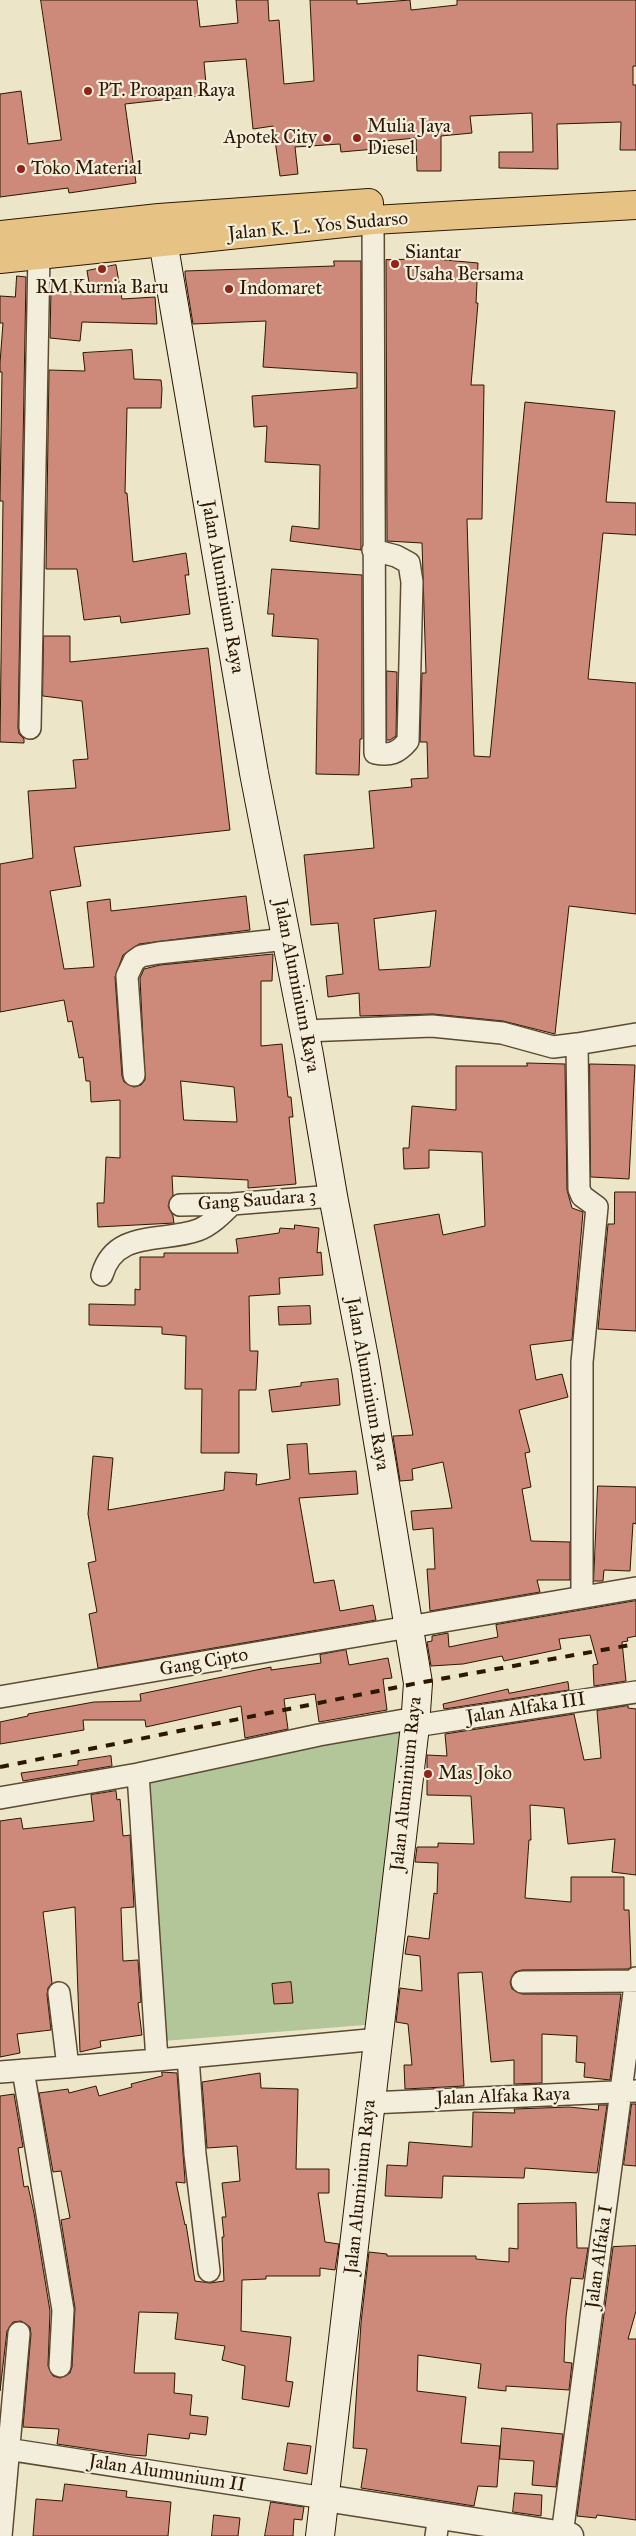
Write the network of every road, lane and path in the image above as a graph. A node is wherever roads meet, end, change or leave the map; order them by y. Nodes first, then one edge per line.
1 (636, 185) edge
2 (636, 205) edge
3 (373, 220) junction
4 (161, 229) junction
5 (0, 236) edge
6 (39, 254) junction
7 (0, 259) edge
8 (373, 550) junction
9 (30, 728) dead end
10 (286, 939) junction
11 (304, 1031) junction
12 (636, 1034) edge
13 (578, 1044) junction
14 (134, 1076) dead end
15 (333, 1196) junction
16 (232, 1204) junction
17 (180, 1205) dead end
18 (102, 1275) dead end
19 (636, 1588) edge
20 (582, 1597) junction
21 (408, 1629) junction
22 (636, 1692) edge
23 (0, 1697) edge
24 (415, 1722) junction
25 (138, 1774) junction
26 (0, 1798) edge
27 (636, 1980) edge
28 (522, 1982) dead end
29 (59, 1993) dead end
30 (379, 2039) junction
31 (188, 2057) junction
32 (157, 2060) junction
33 (68, 2067) junction
34 (23, 2070) junction
35 (0, 2072) edge
36 (629, 2092) edge
37 (370, 2103) junction
38 (209, 2271) dead end
39 (19, 2333) dead end
40 (60, 2366) dead end
41 (4, 2448) edge
42 (325, 2498) junction
43 (438, 2526) edge
44 (566, 2535) edge
45 (1, 2536) edge
46 (320, 2536) edge

1 - 4 highway, Jalan K. L. Yos Sudarso
2 - 3 highway, Jalan K. L. Yos Sudarso
3 - 4 highway, Jalan K. L. Yos Sudarso
3 - 8 street
4 - 5 highway, Jalan K. L. Yos Sudarso
4 - 6 highway, Jalan K. L. Yos Sudarso
4 - 10 main road, Jalan Aluminium Raya
6 - 7 highway, Jalan K. L. Yos Sudarso
6 - 9 street
8 - 8 street
10 - 11 main road, Jalan Aluminium Raya
10 - 14 street
11 - 13 street
11 - 15 main road, Jalan Aluminium Raya
12 - 13 street
13 - 20 street
15 - 16 street, Gang Saudara 3
15 - 21 main road, Jalan Aluminium Raya
16 - 17 street, Gang Saudara 3
16 - 18 street
19 - 20 street, Gang Cipto
20 - 21 street, Gang Cipto
21 - 23 street, Gang Cipto
21 - 24 main road, Jalan Aluminium Raya
22 - 24 street, Jalan Alfaka III
24 - 25 street, Jalan Alfaka III
24 - 30 main road, Jalan Aluminium Raya
25 - 26 street, Jalan Alfaka III
25 - 32 street
27 - 28 street
27 - 36 street, Jalan Alfaka I
29 - 33 street
30 - 31 street
30 - 37 main road, Jalan Aluminium Raya
31 - 32 street
31 - 38 street
32 - 33 street
33 - 34 street
34 - 35 street
34 - 40 street
36 - 37 street, Jalan Alfaka Raya
36 - 44 street, Jalan Alfaka I
37 - 42 main road, Jalan Aluminium Raya
39 - 41 street
41 - 42 street, Jalan Alumunium II
41 - 45 street
42 - 43 street
42 - 46 main road, Jalan Aluminium Raya
43 - 44 street

